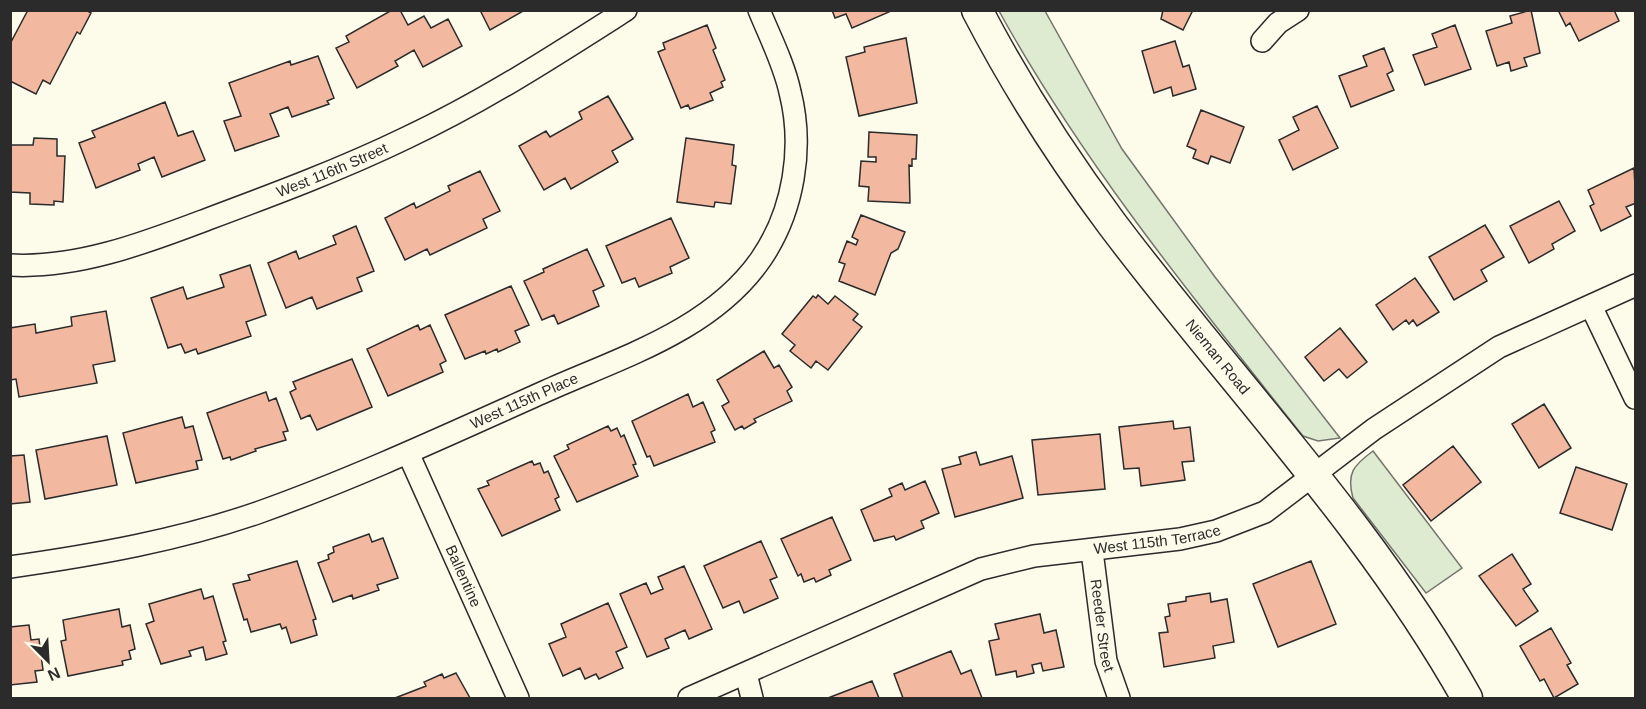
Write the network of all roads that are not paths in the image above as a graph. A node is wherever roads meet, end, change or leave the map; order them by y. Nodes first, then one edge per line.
1 (626, 10) edge
2 (759, 10) edge
3 (977, 10) edge
4 (1298, 10) edge
5 (1262, 41) dead end
6 (10, 265) edge
7 (1635, 285) edge
8 (1591, 306) junction
9 (1635, 398) edge
10 (408, 453) junction
11 (1314, 476) junction
12 (1092, 551) junction
13 (10, 567) edge
14 (746, 674) junction
15 (519, 699) edge
16 (689, 699) edge
17 (752, 699) edge
18 (1119, 699) edge
19 (1467, 699) edge

1 - 6 street, West 116th Street
2 - 10 street, West 115th Place
3 - 11 street, Nieman Road
4 - 5 street
7 - 8 street, West 115th Terrace
8 - 9 street
8 - 11 street, West 115th Terrace
10 - 13 street, West 115th Place
10 - 15 street, Ballentine
11 - 12 street, West 115th Terrace
11 - 19 street, Nieman Road
12 - 14 street, West 115th Terrace
12 - 18 street, Reeder Street
14 - 16 street, West 115th Terrace
14 - 17 street

